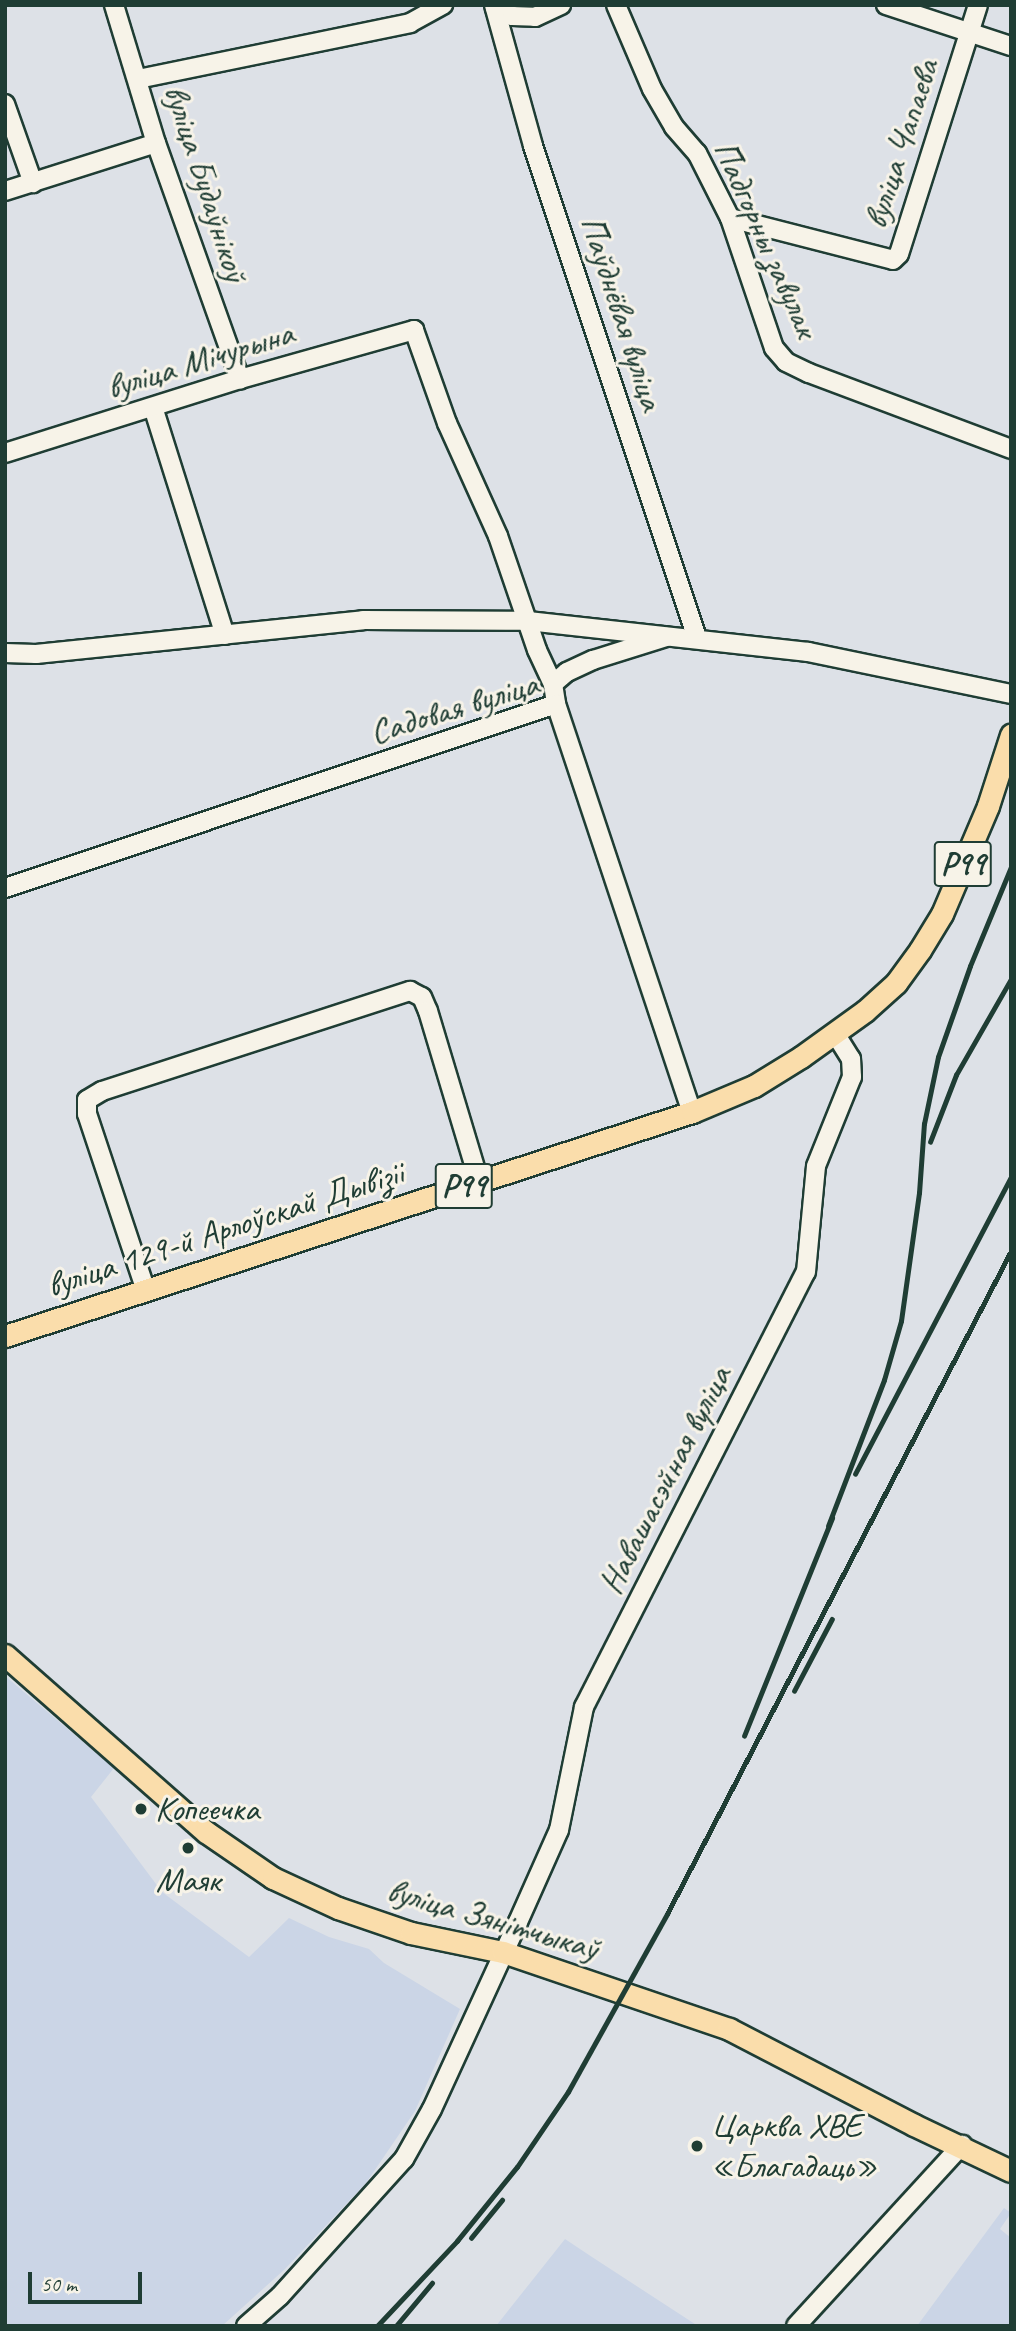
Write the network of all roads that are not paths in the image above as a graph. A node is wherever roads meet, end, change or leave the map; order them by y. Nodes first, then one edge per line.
1 (114, 5) edge
2 (443, 5) edge
3 (561, 5) edge
4 (616, 5) edge
5 (886, 5) edge
6 (978, 5) edge
7 (495, 6) edge
8 (971, 31) junction
9 (1011, 46) edge
10 (138, 79) junction
11 (5, 104) edge
12 (156, 143) junction
13 (33, 183) junction
14 (5, 191) edge
15 (730, 218) junction
16 (240, 379) junction
17 (153, 407) junction
18 (1011, 449) edge
19 (5, 453) edge
20 (528, 621) junction
21 (225, 635) junction
22 (672, 635) junction
23 (697, 638) junction
24 (5, 653) edge
25 (553, 684) junction
26 (1011, 694) edge
27 (556, 704) junction
28 (1011, 735) edge
29 (5, 888) edge
30 (835, 1035) junction
31 (692, 1112) junction
32 (478, 1181) junction
33 (146, 1291) junction
34 (5, 1336) edge
35 (5, 1655) edge
36 (503, 1952) junction
37 (962, 2146) junction
38 (1008, 2163) edge
39 (246, 2326) edge
40 (796, 2326) edge

1 - 10 street, вуліца Будаўнікоў
2 - 10 street
3 - 7 street
4 - 15 street, Падгорны завулак
5 - 8 street
6 - 8 street, вуліца Чапаева
7 - 23 street, Паўднёвая вуліца
8 - 9 street
8 - 15 street, вуліца Чапаева
10 - 12 street, вуліца Будаўнікоў
11 - 13 street
12 - 13 street
12 - 16 street, вуліца Будаўнікоў
13 - 14 street
15 - 18 street, Падгорны завулак
16 - 17 street, вуліца Мічурына
16 - 20 street, вуліца Мічурына
17 - 19 street, вуліца Мічурына
17 - 21 street
20 - 21 street
20 - 22 street
20 - 25 street
21 - 24 street
22 - 23 street
22 - 25 street
23 - 26 street
25 - 27 street
27 - 29 street, Садовая вуліца
27 - 31 street, Садовая вуліца
28 - 30 main road, вуліца 129-й Арлоўскай Дывізіі / Р99
30 - 31 main road, вуліца 129-й Арлоўскай Дывізіі / Р99
30 - 36 street, Навашасэйная вуліца
31 - 32 main road, вуліца 129-й Арлоўскай Дывізіі / Р99
32 - 33 main road, вуліца 129-й Арлоўскай Дывізіі / Р99
32 - 33 street
33 - 34 main road, вуліца 129-й Арлоўскай Дывізіі / Р99
35 - 36 main road, вуліца Зянітчыкаў
36 - 37 main road, вуліца Зянітчыкаў
36 - 39 street, Навашасэйная вуліца
37 - 38 main road, вуліца Зянітчыкаў
37 - 40 street

